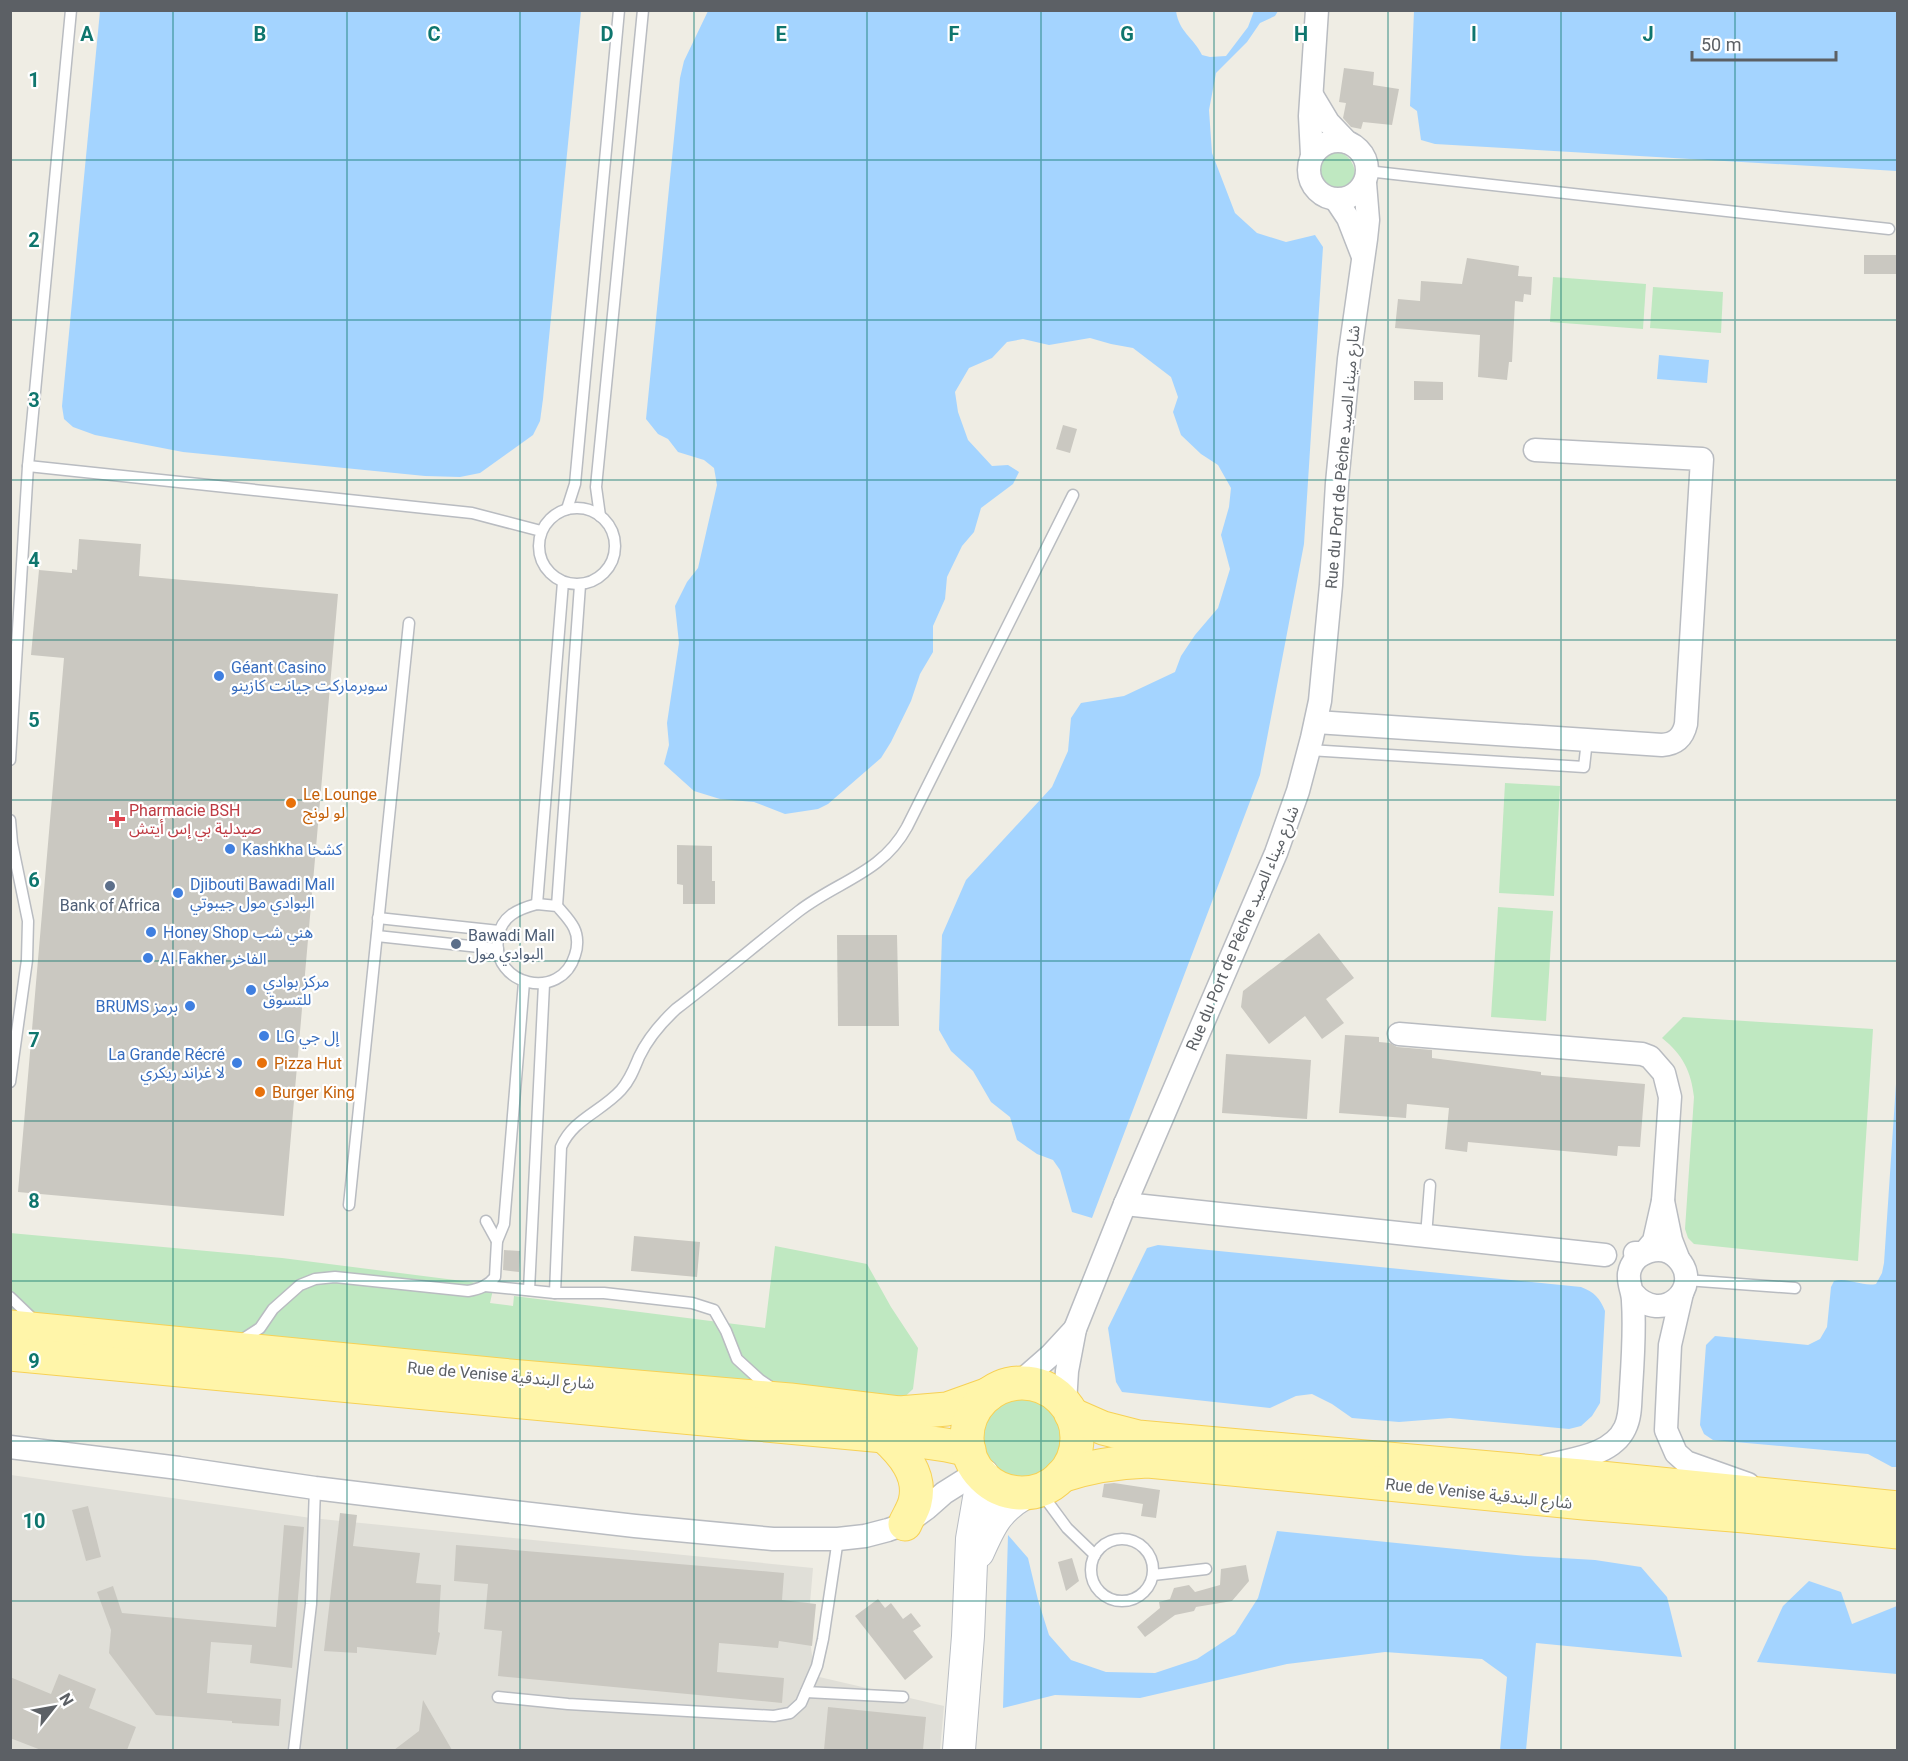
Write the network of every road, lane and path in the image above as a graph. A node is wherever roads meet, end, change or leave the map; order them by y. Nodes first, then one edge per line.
1 (71, 10) edge
2 (619, 10) edge
3 (643, 10) edge
4 (1317, 10) edge
5 (1313, 97) junction
6 (1347, 142) junction
7 (1312, 155) junction
8 (1366, 177) junction
9 (1336, 200) junction
10 (1889, 229) dead end
11 (1363, 258) junction
12 (1535, 450) dead end
13 (28, 466) junction
14 (1073, 495) dead end
15 (567, 509) junction
16 (600, 516) junction
17 (541, 531) junction
18 (563, 582) junction
19 (580, 585) junction
20 (409, 623) dead end
21 (1316, 722) junction
22 (1587, 740) junction
23 (1309, 750) junction
24 (10, 760) edge
25 (10, 820) edge
26 (537, 904) junction
27 (557, 906) junction
28 (378, 918) junction
29 (500, 931) junction
30 (377, 936) junction
31 (498, 949) junction
32 (524, 982) junction
33 (544, 984) junction
34 (1399, 1034) dead end
35 (10, 1082) edge
36 (1430, 1185) dead end
37 (1663, 1202) junction
38 (1125, 1204) junction
39 (349, 1205) dead end
40 (486, 1221) dead end
41 (1426, 1236) junction
42 (497, 1241) junction
43 (1644, 1253) junction
44 (1605, 1255) junction
45 (1678, 1258) junction
46 (485, 1286) junction
47 (1684, 1287) junction
48 (1795, 1288) dead end
49 (1631, 1289) junction
50 (529, 1290) junction
51 (555, 1293) junction
52 (10, 1297) edge
53 (10, 1327) edge
54 (1075, 1329) junction
55 (45, 1330) junction
56 (229, 1348) junction
57 (10, 1354) edge
58 (1019, 1383) junction
59 (989, 1394) junction
60 (790, 1400) junction
61 (1068, 1408) junction
62 (884, 1436) junction
63 (10, 1447) edge
64 (975, 1464) junction
65 (1528, 1471) junction
66 (1041, 1487) junction
67 (315, 1488) junction
68 (1783, 1496) junction
69 (1898, 1508) edge
70 (905, 1524) junction
71 (1898, 1533) edge
72 (838, 1539) junction
73 (1095, 1555) junction
74 (971, 1569) junction
75 (1206, 1569) dead end
76 (1153, 1575) junction
77 (806, 1692) junction
78 (498, 1697) dead end
79 (903, 1697) dead end
80 (294, 1750) edge
81 (959, 1750) edge

1 - 13 lane
2 - 15 lane
3 - 16 lane
4 - 5 street
5 - 6 street
5 - 7 street
6 - 7 street
6 - 8 street
7 - 9 street
8 - 9 street
8 - 10 lane
8 - 11 street, Rue du Port de Pêche شارع ميناء الصيد
9 - 11 street, Rue du Port de Pêche شارع ميناء الصيد
11 - 21 street, Rue du Port de Pêche شارع ميناء الصيد
12 - 22 street
13 - 17 lane
13 - 24 lane
14 - 51 lane
15 - 16 lane
15 - 17 lane
16 - 19 lane
17 - 18 lane
18 - 19 lane
18 - 26 lane
19 - 27 lane
20 - 28 lane
21 - 22 street
21 - 23 street, Rue du Port de Pêche شارع ميناء الصيد
22 - 23 lane
23 - 38 street, Rue du Port de Pêche شارع ميناء الصيد
25 - 35 lane
26 - 27 lane
26 - 29 lane
27 - 33 lane
28 - 29 lane
28 - 30 lane
29 - 31 lane
30 - 31 lane
30 - 39 lane
31 - 32 lane
32 - 33 lane
32 - 42 lane
33 - 50 lane
34 - 37 street
36 - 41 lane
37 - 43 street
37 - 45 street
38 - 41 street
38 - 54 street, Rue du Port de Pêche شارع ميناء الصيد
40 - 42 lane
41 - 44 street
42 - 46 lane
43 - 44 street
43 - 45 street
43 - 49 street
44 - 49 street
45 - 47 street
46 - 50 lane
46 - 56 lane
47 - 48 lane
47 - 49 street
47 - 68 street
49 - 65 street
50 - 51 lane
51 - 60 lane
52 - 55 lane
53 - 55 main road, Rue de Venise شارع البندقية
54 - 58 street, Rue du Port de Pêche شارع ميناء الصيد
54 - 61 street, Rue du Port de Pêche شارع ميناء الصيد
55 - 56 main road, Rue de Venise شارع البندقية
56 - 60 main road, Rue de Venise شارع البندقية
57 - 62 main road, Rue de Venise شارع البندقية
58 - 59 main road
58 - 61 main road
59 - 60 main road, Rue de Venise شارع البندقية
59 - 64 main road
61 - 65 main road, Rue de Venise شارع البندقية
61 - 66 main road
62 - 64 main road, Rue de Venise شارع البندقية
62 - 70 main road
63 - 67 street
64 - 66 main road
64 - 70 street
64 - 74 main road
65 - 68 main road, Rue de Venise شارع البندقية
66 - 71 main road, Rue de Venise شارع البندقية
66 - 73 lane
66 - 74 main road
67 - 72 street
67 - 80 lane
68 - 69 main road, Rue de Venise شارع البندقية
70 - 72 street
72 - 77 lane
73 - 76 lane
73 - 76 lane
74 - 81 main road
75 - 76 lane
77 - 78 lane
77 - 79 lane

